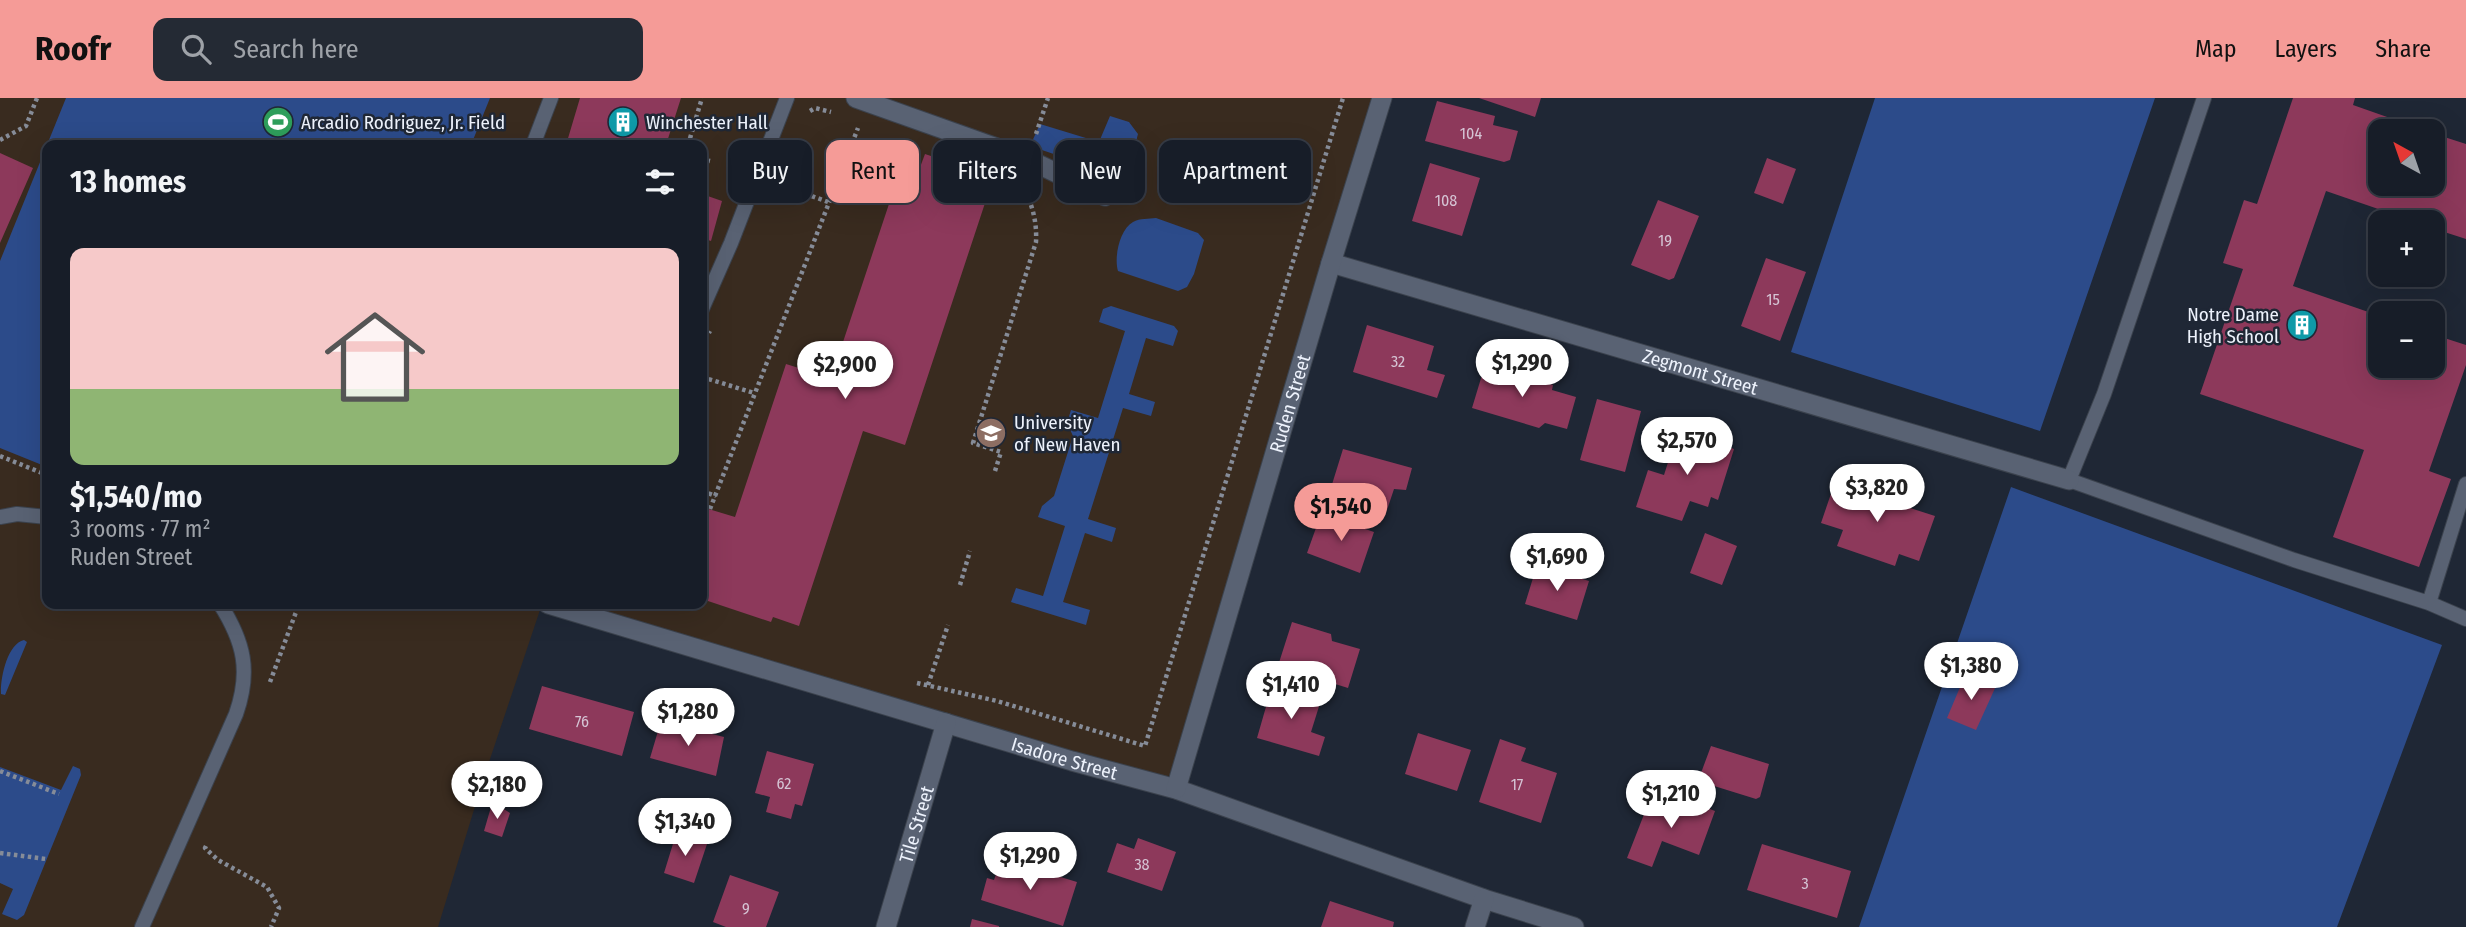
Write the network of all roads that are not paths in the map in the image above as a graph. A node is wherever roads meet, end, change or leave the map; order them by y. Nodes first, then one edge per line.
1 (551, 98) edge
2 (787, 98) edge
3 (856, 98) edge
4 (1382, 98) edge
5 (2204, 98) edge
6 (535, 140) edge
7 (1055, 172) edge
8 (1331, 263) junction
9 (707, 298) edge
10 (2068, 480) junction
11 (2466, 484) edge
12 (42, 516) edge
13 (0, 517) edge
14 (2429, 603) junction
15 (223, 609) edge
16 (565, 609) edge
17 (2466, 619) edge
18 (946, 723) junction
19 (1176, 789) junction
20 (1484, 899) junction
21 (142, 927) edge
22 (886, 927) edge
23 (1475, 927) edge
24 (1574, 927) edge

1 - 6 lane
2 - 9 lane
3 - 7 street
4 - 8 street, Ruden Street
5 - 10 lane
8 - 10 street, Zegmont Street
8 - 19 street, Ruden Street
10 - 14 lane
11 - 14 lane
12 - 13 lane
14 - 17 lane
15 - 21 lane
16 - 18 street, Isadore Street
18 - 19 street, Isadore Street
18 - 22 street, Tile Street
19 - 20 street, Isadore Street
20 - 23 street
20 - 24 street, Isadore Street

